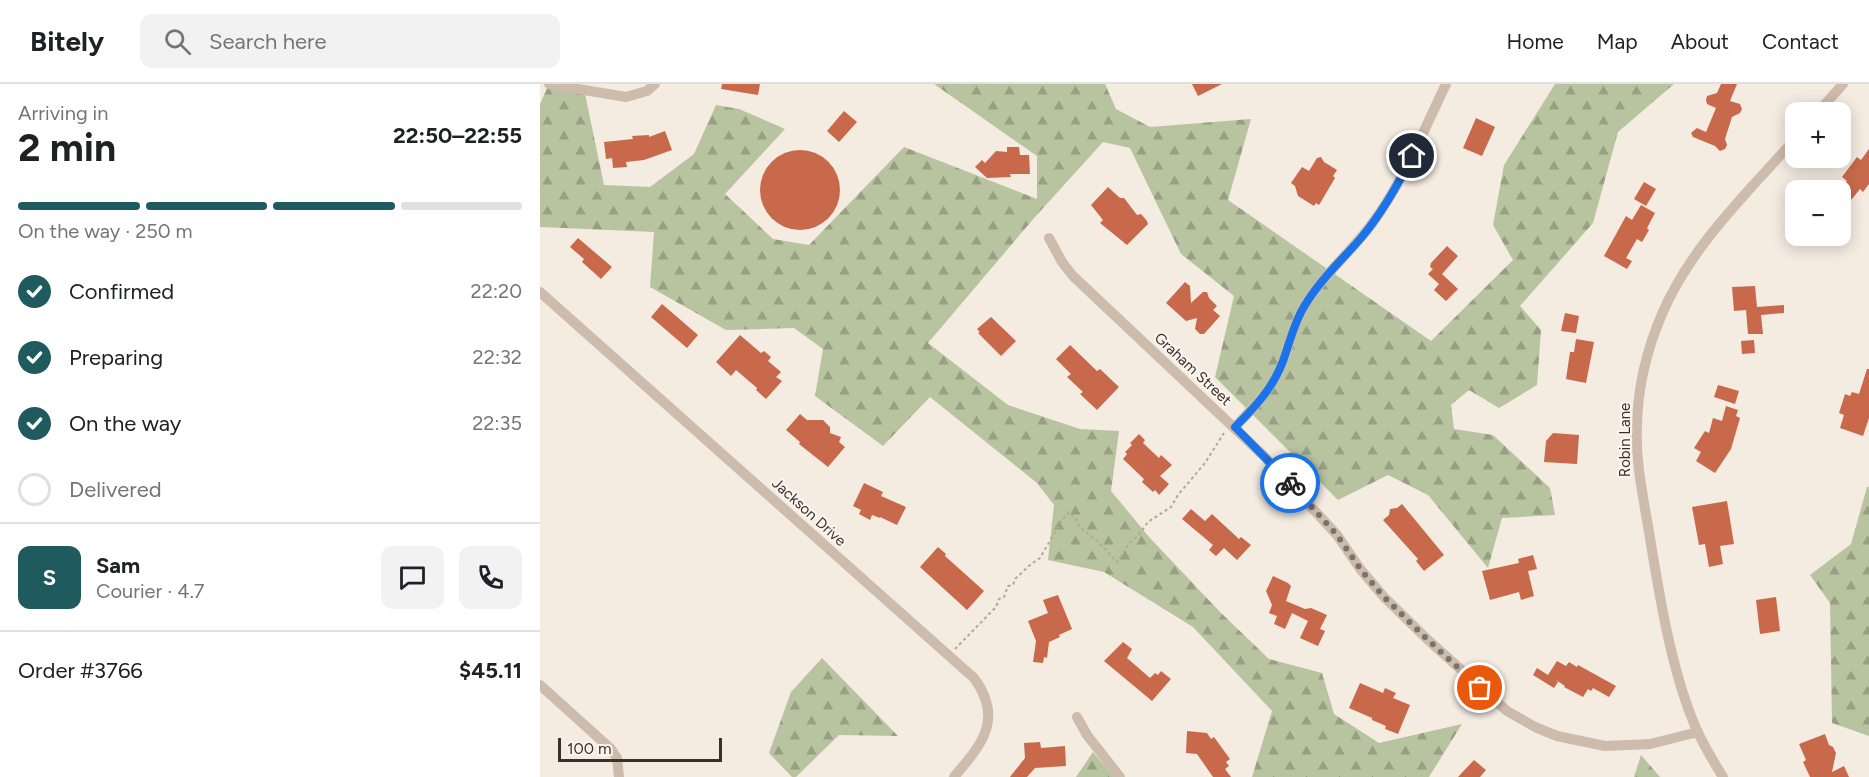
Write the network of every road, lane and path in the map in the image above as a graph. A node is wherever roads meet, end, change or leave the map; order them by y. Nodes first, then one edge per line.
1 (549, 84) edge
2 (655, 84) edge
3 (1446, 84) edge
4 (1843, 84) edge
5 (1827, 102) edge
6 (1785, 151) edge
7 (1049, 238) dead end
8 (540, 292) edge
9 (1234, 427) junction
10 (949, 655) junction
11 (540, 685) edge
12 (1077, 717) dead end
13 (1698, 732) junction
14 (619, 777) edge
15 (954, 777) edge
16 (1120, 777) edge
17 (1723, 777) edge

1 - 2 street
3 - 9 street
4 - 5 street
6 - 13 street, Robin Lane
7 - 9 street, Graham Street
8 - 10 street, Jackson Drive
9 - 10 path
9 - 13 street, Graham Street
10 - 15 street, Jackson Drive
11 - 14 street
12 - 16 street
13 - 17 street, Robin Lane

